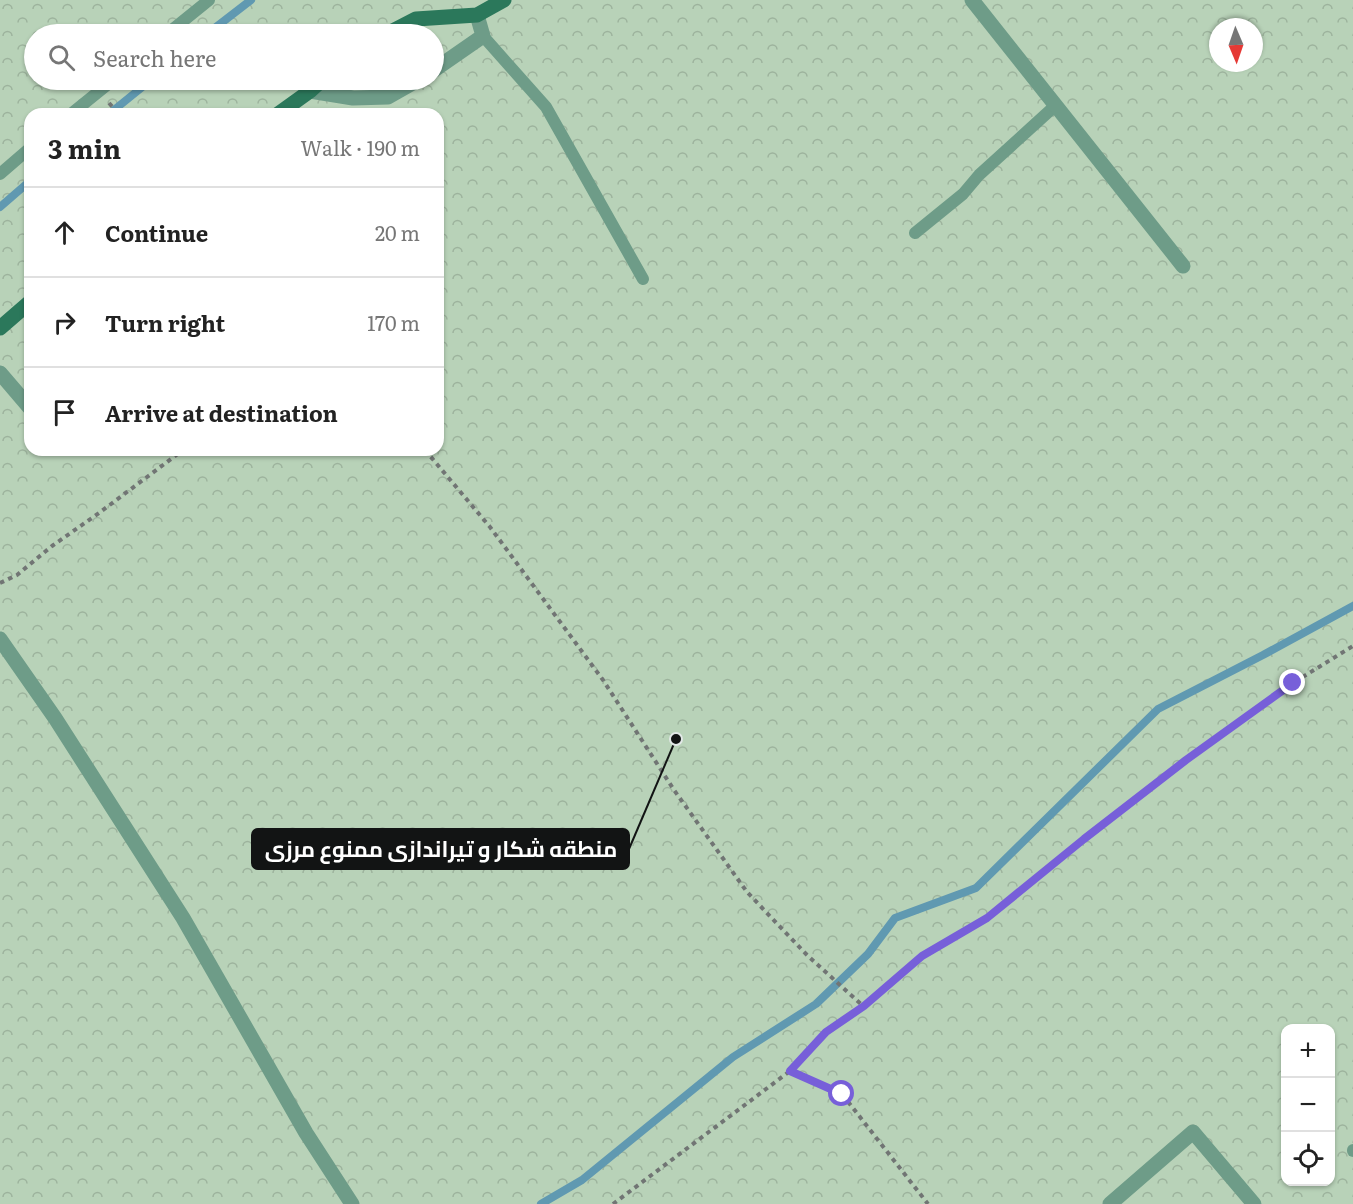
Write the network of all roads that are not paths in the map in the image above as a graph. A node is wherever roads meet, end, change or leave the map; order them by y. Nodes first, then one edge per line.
1 (209, 0) edge
2 (504, 0) edge
3 (972, 0) edge
4 (477, 15) junction
5 (179, 24) edge
6 (406, 24) edge
7 (483, 36) junction
8 (444, 63) edge
9 (101, 90) edge
10 (400, 90) edge
11 (310, 91) joint
12 (1056, 105) junction
13 (78, 108) edge
14 (286, 108) edge
15 (24, 153) edge
16 (0, 174) edge
17 (915, 233) dead end
18 (1184, 266) dead end
19 (643, 279) dead end
20 (24, 307) edge
21 (0, 328) edge
22 (0, 373) edge
23 (24, 401) edge
24 (0, 639) edge
25 (352, 1204) edge
26 (1110, 1204) edge
27 (1254, 1204) edge

1 - 5 lane
2 - 4 street
3 - 12 street
4 - 6 street
4 - 7 street
7 - 8 street
7 - 19 lane
9 - 13 lane
10 - 11 street
11 - 14 street
12 - 17 lane
12 - 18 street
15 - 16 lane
20 - 21 street
22 - 23 street
24 - 25 street
26 - 27 street

